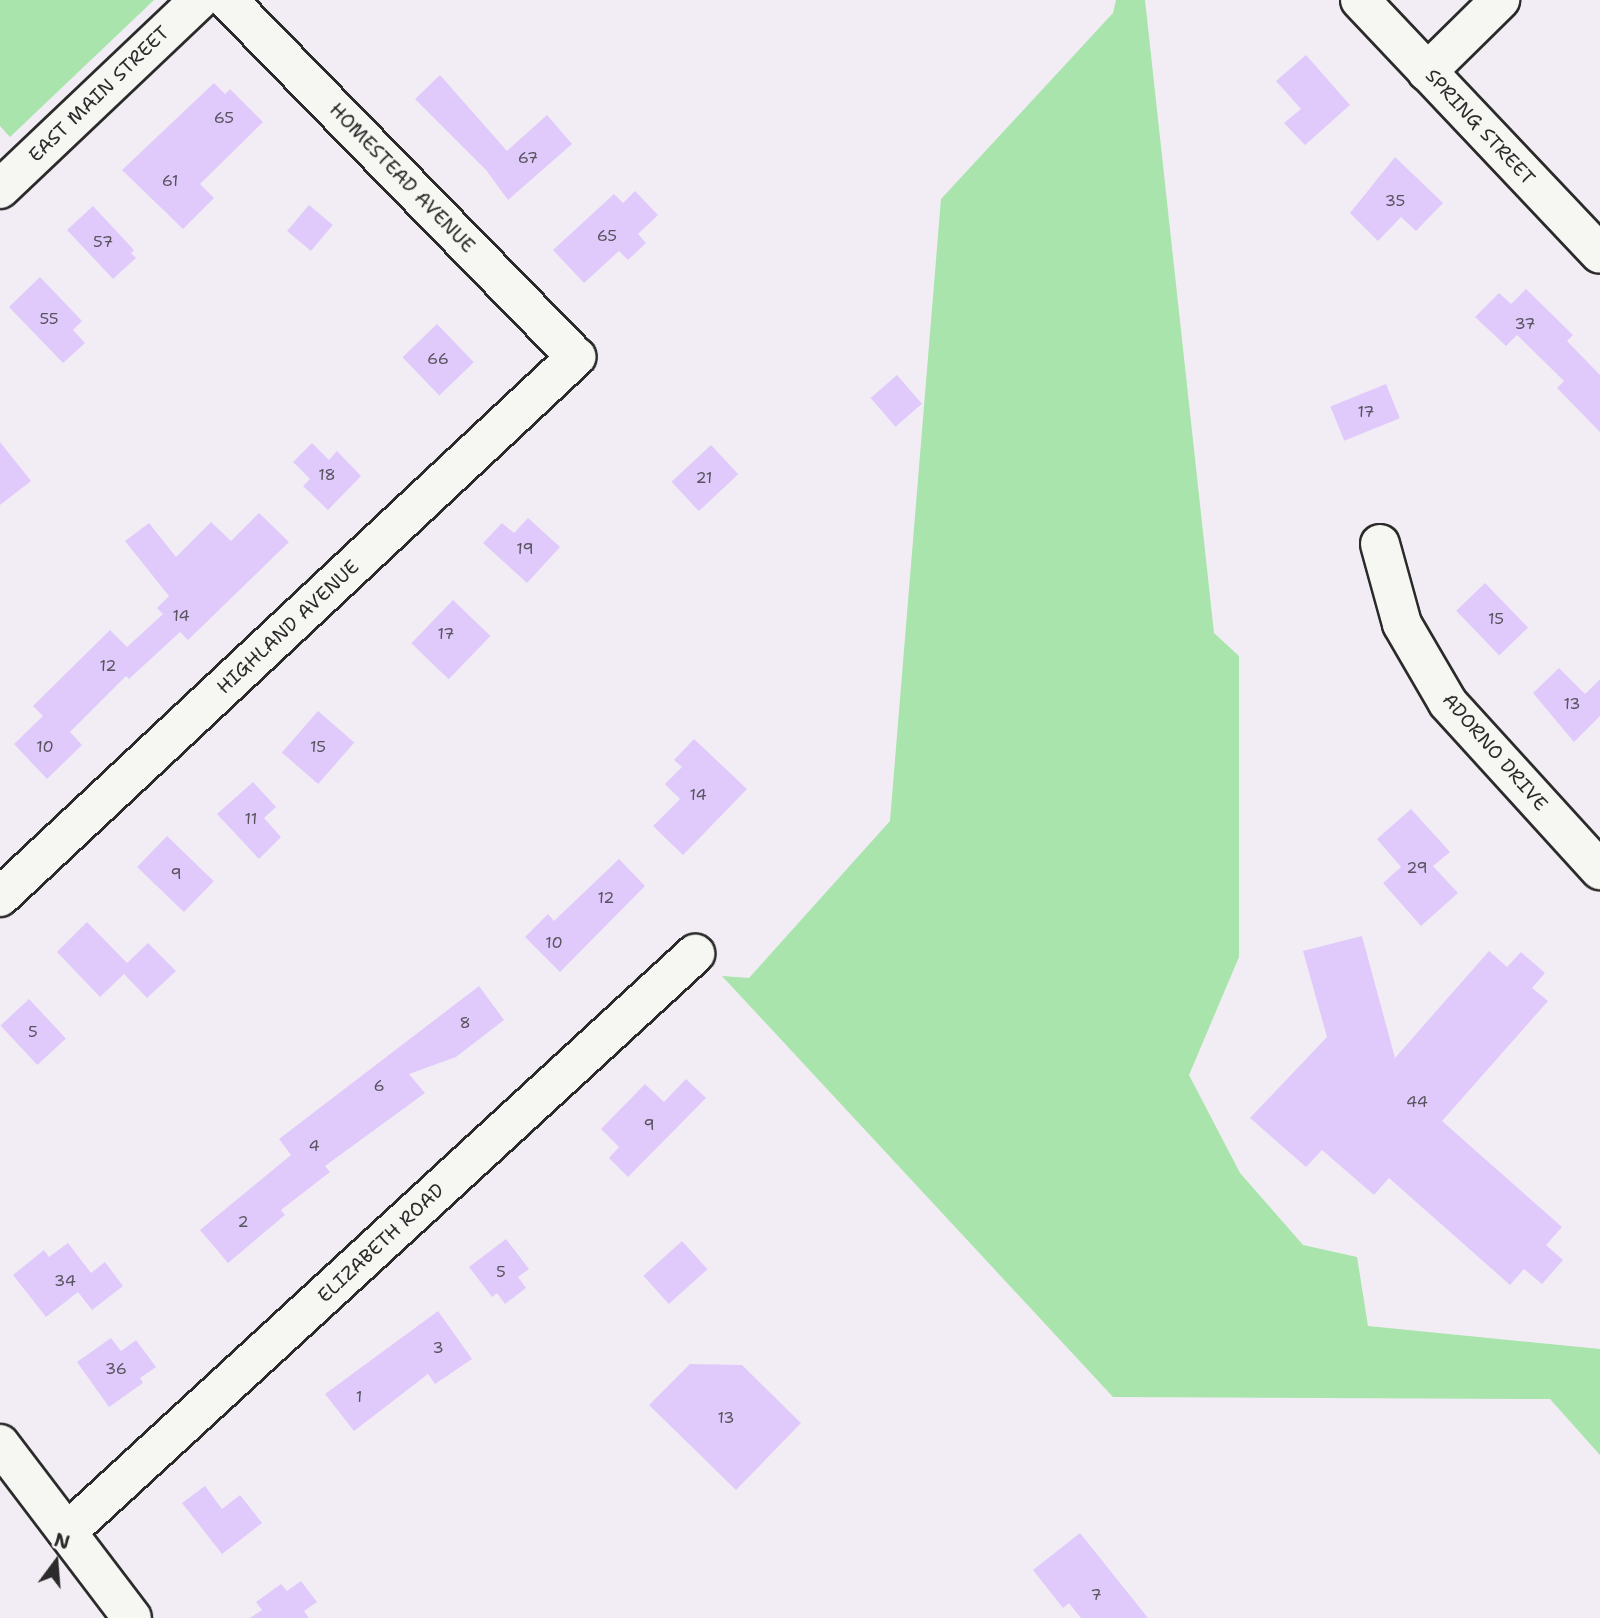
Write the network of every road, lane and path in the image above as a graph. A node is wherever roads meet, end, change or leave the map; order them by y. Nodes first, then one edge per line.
1 (199, 0) edge
2 (228, 0) edge
3 (1360, 0) edge
4 (1500, 0) edge
5 (1427, 72) junction
6 (0, 189) edge
7 (1600, 254) edge
8 (576, 357) joint
9 (1380, 544) dead end
10 (1600, 870) edge
11 (0, 897) edge
12 (695, 954) dead end
13 (0, 1444) edge
14 (67, 1532) junction
15 (132, 1618) edge

1 - 6 street, EAST MAIN STREET
2 - 8 street, HOMESTEAD AVENUE
3 - 5 street, SPRING STREET
4 - 5 street
5 - 7 street, SPRING STREET
8 - 11 street, HIGHLAND AVENUE
9 - 10 street, ADORNO DRIVE
12 - 14 street, ELIZABETH ROAD
13 - 14 street
14 - 15 street

